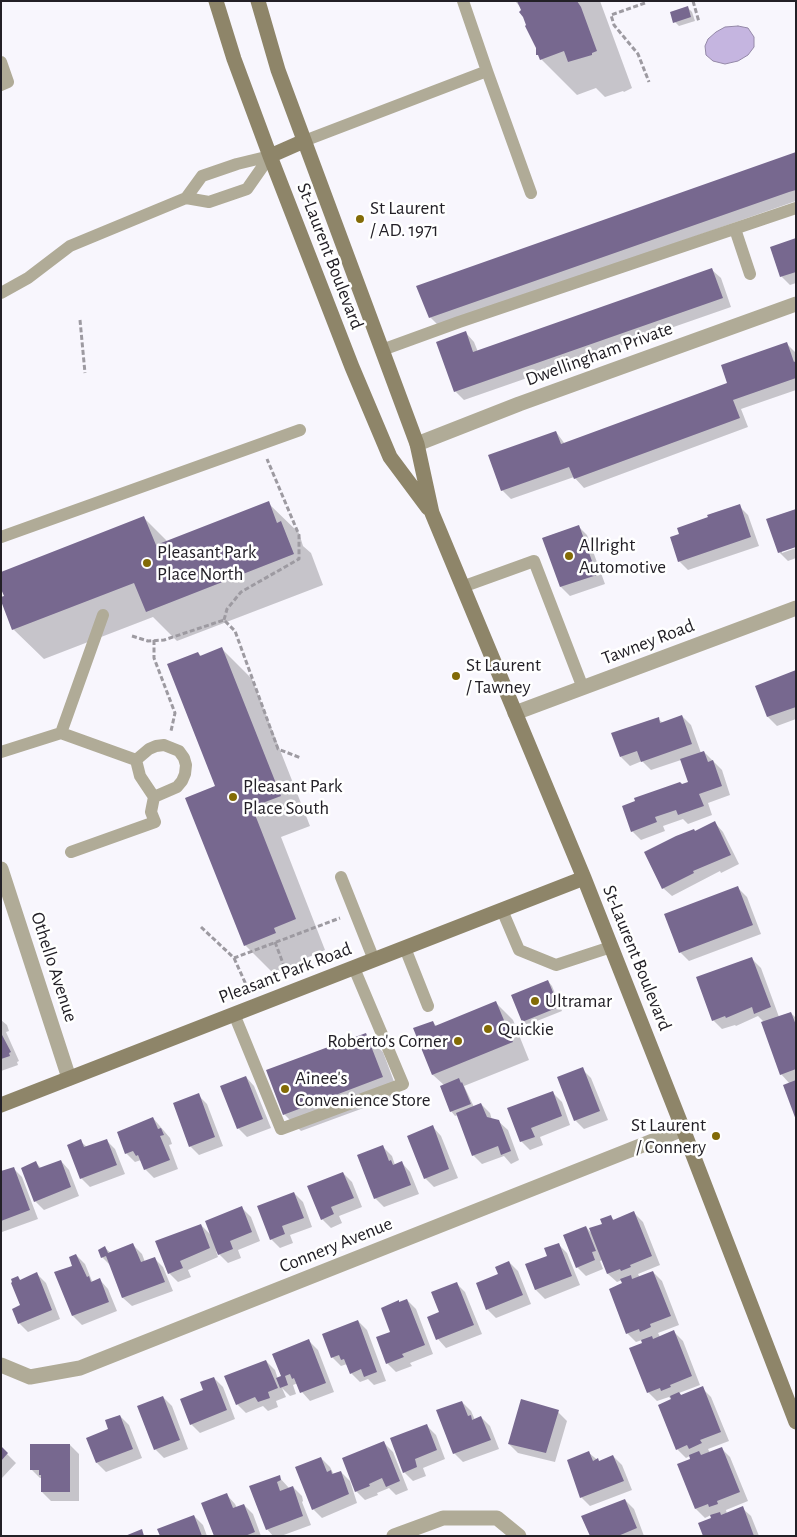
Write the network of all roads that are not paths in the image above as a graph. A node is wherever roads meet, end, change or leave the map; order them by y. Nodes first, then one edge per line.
1 (216, 1) edge
2 (258, 1) edge
3 (463, 1) edge
4 (1, 62) edge
5 (488, 71) junction
6 (1, 85) edge
7 (304, 141) junction
8 (270, 156) junction
9 (531, 193) dead end
10 (186, 198) junction
11 (796, 208) edge
12 (735, 229) junction
13 (750, 274) dead end
14 (1, 293) edge
15 (796, 304) edge
16 (382, 350) junction
17 (300, 430) dead end
18 (417, 444) junction
19 (432, 513) junction
20 (1, 537) edge
21 (462, 588) junction
22 (796, 608) edge
23 (103, 615) dead end
24 (583, 688) junction
25 (515, 713) junction
26 (61, 733) junction
27 (1, 752) edge
28 (136, 760) junction
29 (154, 797) junction
30 (71, 852) dead end
31 (1, 869) edge
32 (341, 877) dead end
33 (584, 878) junction
34 (502, 910) junction
35 (611, 947) junction
36 (405, 948) junction
37 (374, 960) junction
38 (354, 968) junction
39 (428, 1006) dead end
40 (234, 1014) junction
41 (70, 1078) junction
42 (1, 1106) edge
43 (683, 1129) junction
44 (1, 1365) edge
45 (796, 1422) edge
46 (394, 1536) edge
47 (519, 1536) edge

1 - 8 street, St-Laurent Boulevard
2 - 7 street, St-Laurent Boulevard
3 - 5 lane
4 - 6 lane
5 - 7 lane
5 - 9 lane
7 - 8 street
7 - 16 street, St-Laurent Boulevard
8 - 10 lane
8 - 10 lane
8 - 19 street, St-Laurent Boulevard
10 - 14 lane
11 - 12 lane
12 - 13 lane
12 - 16 lane
15 - 18 street, Dwellingham Private
16 - 18 street, St-Laurent Boulevard
17 - 20 lane
18 - 19 street, St-Laurent Boulevard
19 - 21 street, St-Laurent Boulevard
21 - 24 lane
21 - 25 street, St-Laurent Boulevard
22 - 24 street, Tawney Road
23 - 26 lane
24 - 25 street, Tawney Road
25 - 33 street, St-Laurent Boulevard
26 - 27 lane
26 - 28 lane
28 - 29 lane
28 - 29 lane
29 - 30 lane
31 - 41 street, Othello Avenue
32 - 37 lane
33 - 34 street, Pleasant Park Road
33 - 35 street, St-Laurent Boulevard
34 - 35 lane
34 - 36 street, Pleasant Park Road
35 - 43 street, St-Laurent Boulevard
36 - 37 street, Pleasant Park Road
36 - 39 lane
37 - 38 street, Pleasant Park Road
38 - 40 street, Pleasant Park Road
38 - 40 lane
40 - 41 street, Pleasant Park Road
41 - 42 street, Pleasant Park Road
43 - 44 street, Connery Avenue
43 - 45 street, St-Laurent Boulevard
46 - 47 street

